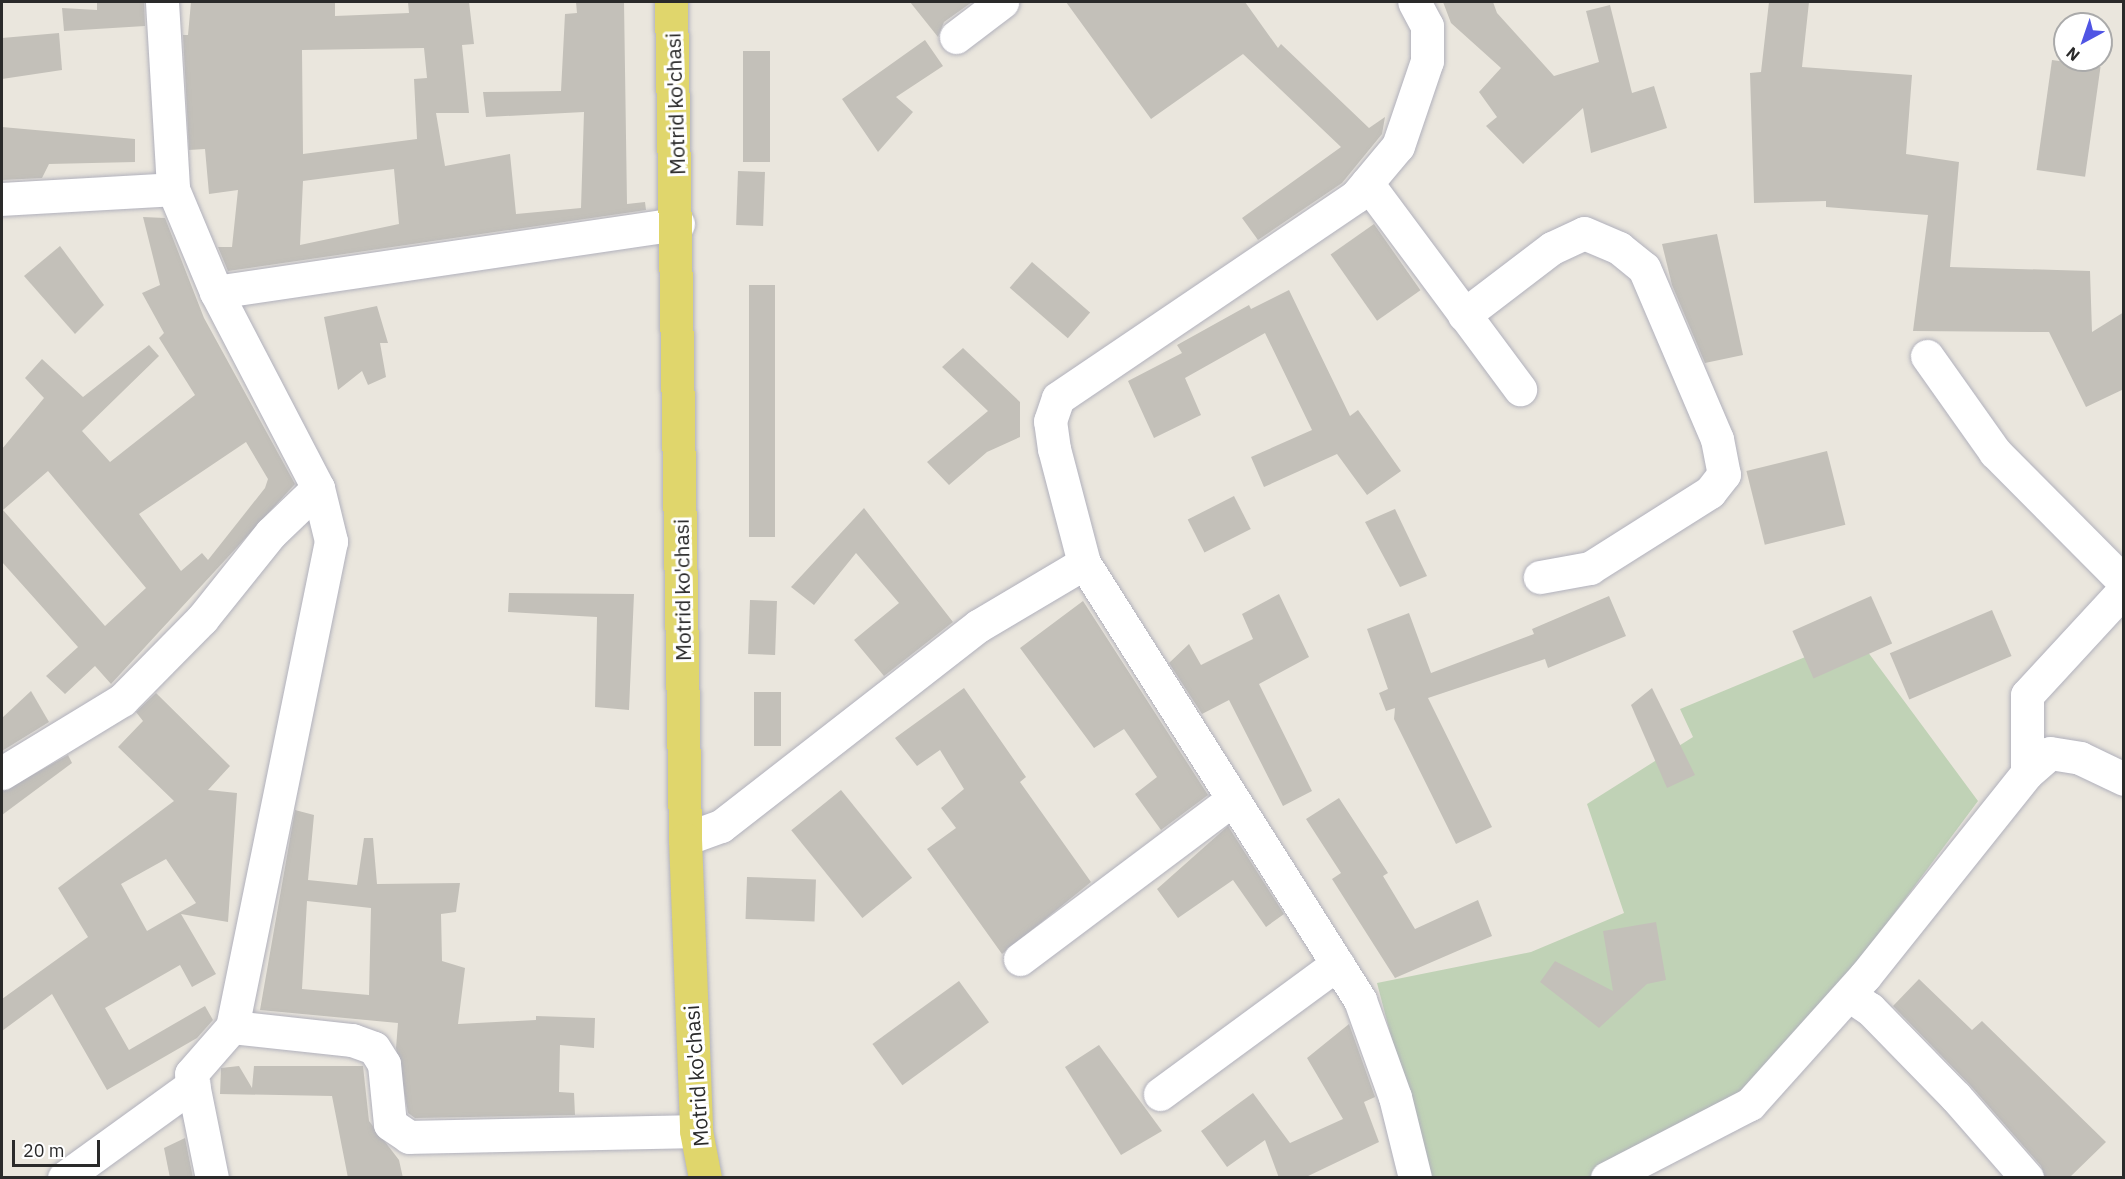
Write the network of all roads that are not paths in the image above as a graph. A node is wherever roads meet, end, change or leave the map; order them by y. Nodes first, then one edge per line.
1 (162, 2) edge
2 (671, 2) edge
3 (1002, 2) edge
4 (1414, 2) edge
5 (956, 37) dead end
6 (1367, 183) junction
7 (173, 189) junction
8 (12, 199) edge
9 (2, 223) edge
10 (678, 224) junction
11 (216, 292) junction
12 (1464, 315) junction
13 (1927, 356) dead end
14 (1520, 389) dead end
15 (318, 488) junction
16 (1084, 563) junction
17 (1540, 578) dead end
18 (2124, 582) edge
19 (2124, 590) edge
20 (2, 773) edge
21 (2027, 773) junction
22 (2124, 779) edge
23 (1232, 800) junction
24 (685, 839) junction
25 (1020, 959) dead end
26 (1337, 964) junction
27 (1849, 995) junction
28 (232, 1027) junction
29 (194, 1084) junction
30 (1160, 1094) dead end
31 (696, 1131) junction
32 (64, 1178) edge
33 (212, 1178) edge
34 (705, 1178) edge
35 (1415, 1178) edge
36 (1606, 1178) edge
37 (2027, 1178) edge

1 - 7 street
2 - 10 main road, Motrid ko'chasi
3 - 5 street
4 - 6 street
6 - 12 street
6 - 16 street
7 - 8 street
7 - 11 street
8 - 9 street
10 - 11 street
10 - 24 main road, Motrid ko'chasi
11 - 15 street
12 - 14 street
12 - 17 street
13 - 18 street
15 - 20 street
15 - 28 street
16 - 23 street
16 - 24 street
19 - 21 street
21 - 22 street
21 - 27 street
23 - 25 street
23 - 26 street
24 - 31 main road, Motrid ko'chasi
26 - 30 street
26 - 35 street
27 - 36 street
27 - 37 street
28 - 29 street
28 - 31 street
29 - 32 street
29 - 33 street
31 - 34 main road, Motrid ko'chasi

